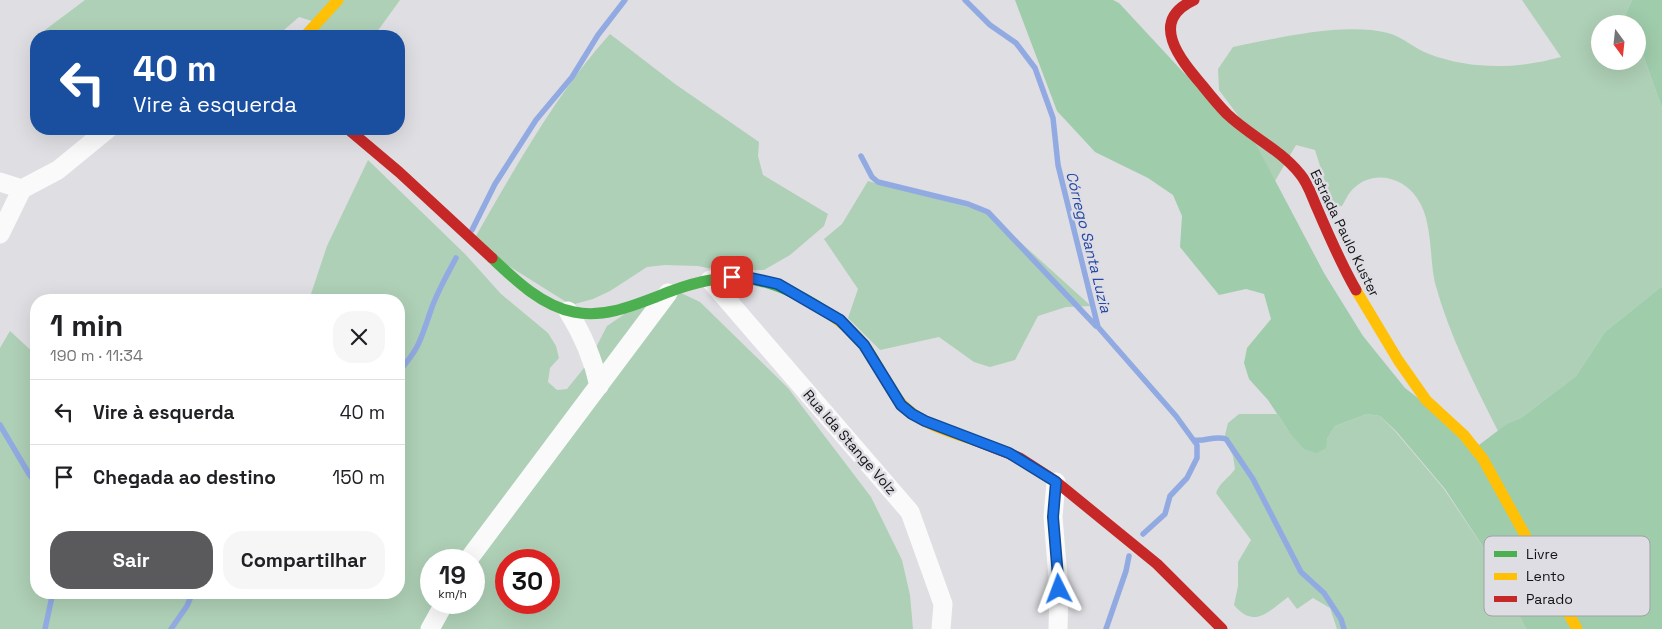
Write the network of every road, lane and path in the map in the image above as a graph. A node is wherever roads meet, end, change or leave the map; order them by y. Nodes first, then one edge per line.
1 (338, 0) edge
2 (1194, 0) edge
3 (310, 30) edge
4 (101, 135) edge
5 (356, 135) edge
6 (0, 182) edge
7 (22, 189) junction
8 (0, 234) edge
9 (710, 280) junction
10 (668, 293) junction
11 (568, 311) junction
12 (599, 386) junction
13 (1056, 482) junction
14 (1526, 536) edge
15 (476, 549) edge
16 (438, 614) edge
17 (1570, 616) edge
18 (430, 629) edge
19 (940, 629) edge
20 (1058, 629) edge
21 (1222, 629) edge
22 (1577, 629) edge

1 - 3 street
2 - 14 street, Estrada Paulo Kuster
4 - 7 street
5 - 11 street
6 - 7 street
7 - 8 street
9 - 10 street
9 - 13 street
9 - 19 street, Rua Ida Stange Volz
10 - 11 street
10 - 12 street
11 - 12 street
12 - 15 street
13 - 20 street
13 - 21 street
16 - 18 street
17 - 22 street, Estrada Paulo Kuster

